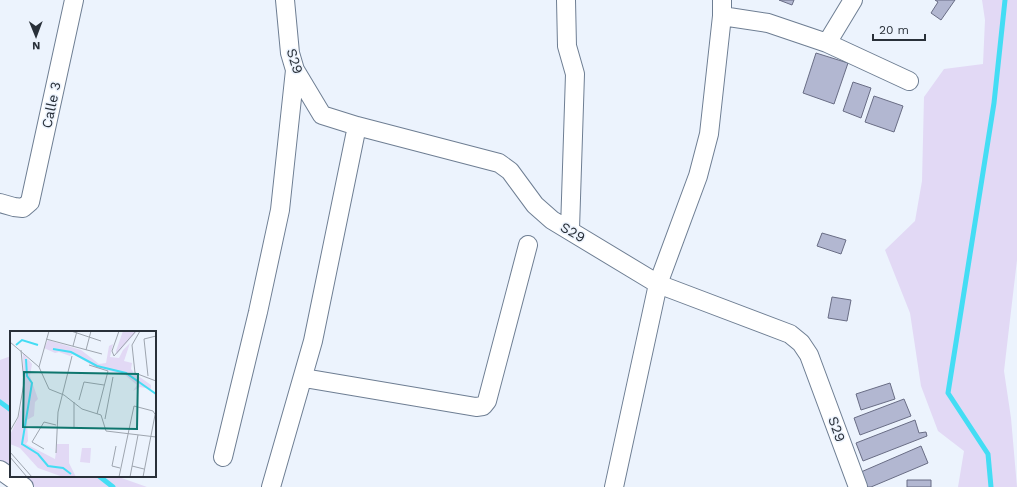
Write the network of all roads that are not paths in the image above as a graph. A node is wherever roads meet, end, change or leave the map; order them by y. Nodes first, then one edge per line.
1 (74, 0) edge
2 (285, 0) edge
3 (566, 0) edge
4 (853, 0) edge
5 (722, 8) edge
6 (827, 43) junction
7 (295, 70) junction
8 (909, 81) dead end
9 (357, 126) junction
10 (0, 203) edge
11 (570, 229) junction
12 (528, 245) dead end
13 (658, 284) junction
14 (304, 378) junction
15 (223, 457) dead end
16 (0, 470) edge
17 (24, 487) edge
18 (271, 487) edge
19 (614, 487) edge
20 (858, 487) edge

1 - 10 street, Calle 3
2 - 7 street, S29
3 - 11 street
4 - 6 street
5 - 6 street
5 - 13 street
6 - 8 street
7 - 9 street, S29
7 - 15 street
9 - 11 street, S29
9 - 14 street
11 - 13 street, S29
12 - 14 street
13 - 19 street
13 - 20 street, S29
14 - 18 street
16 - 17 street

